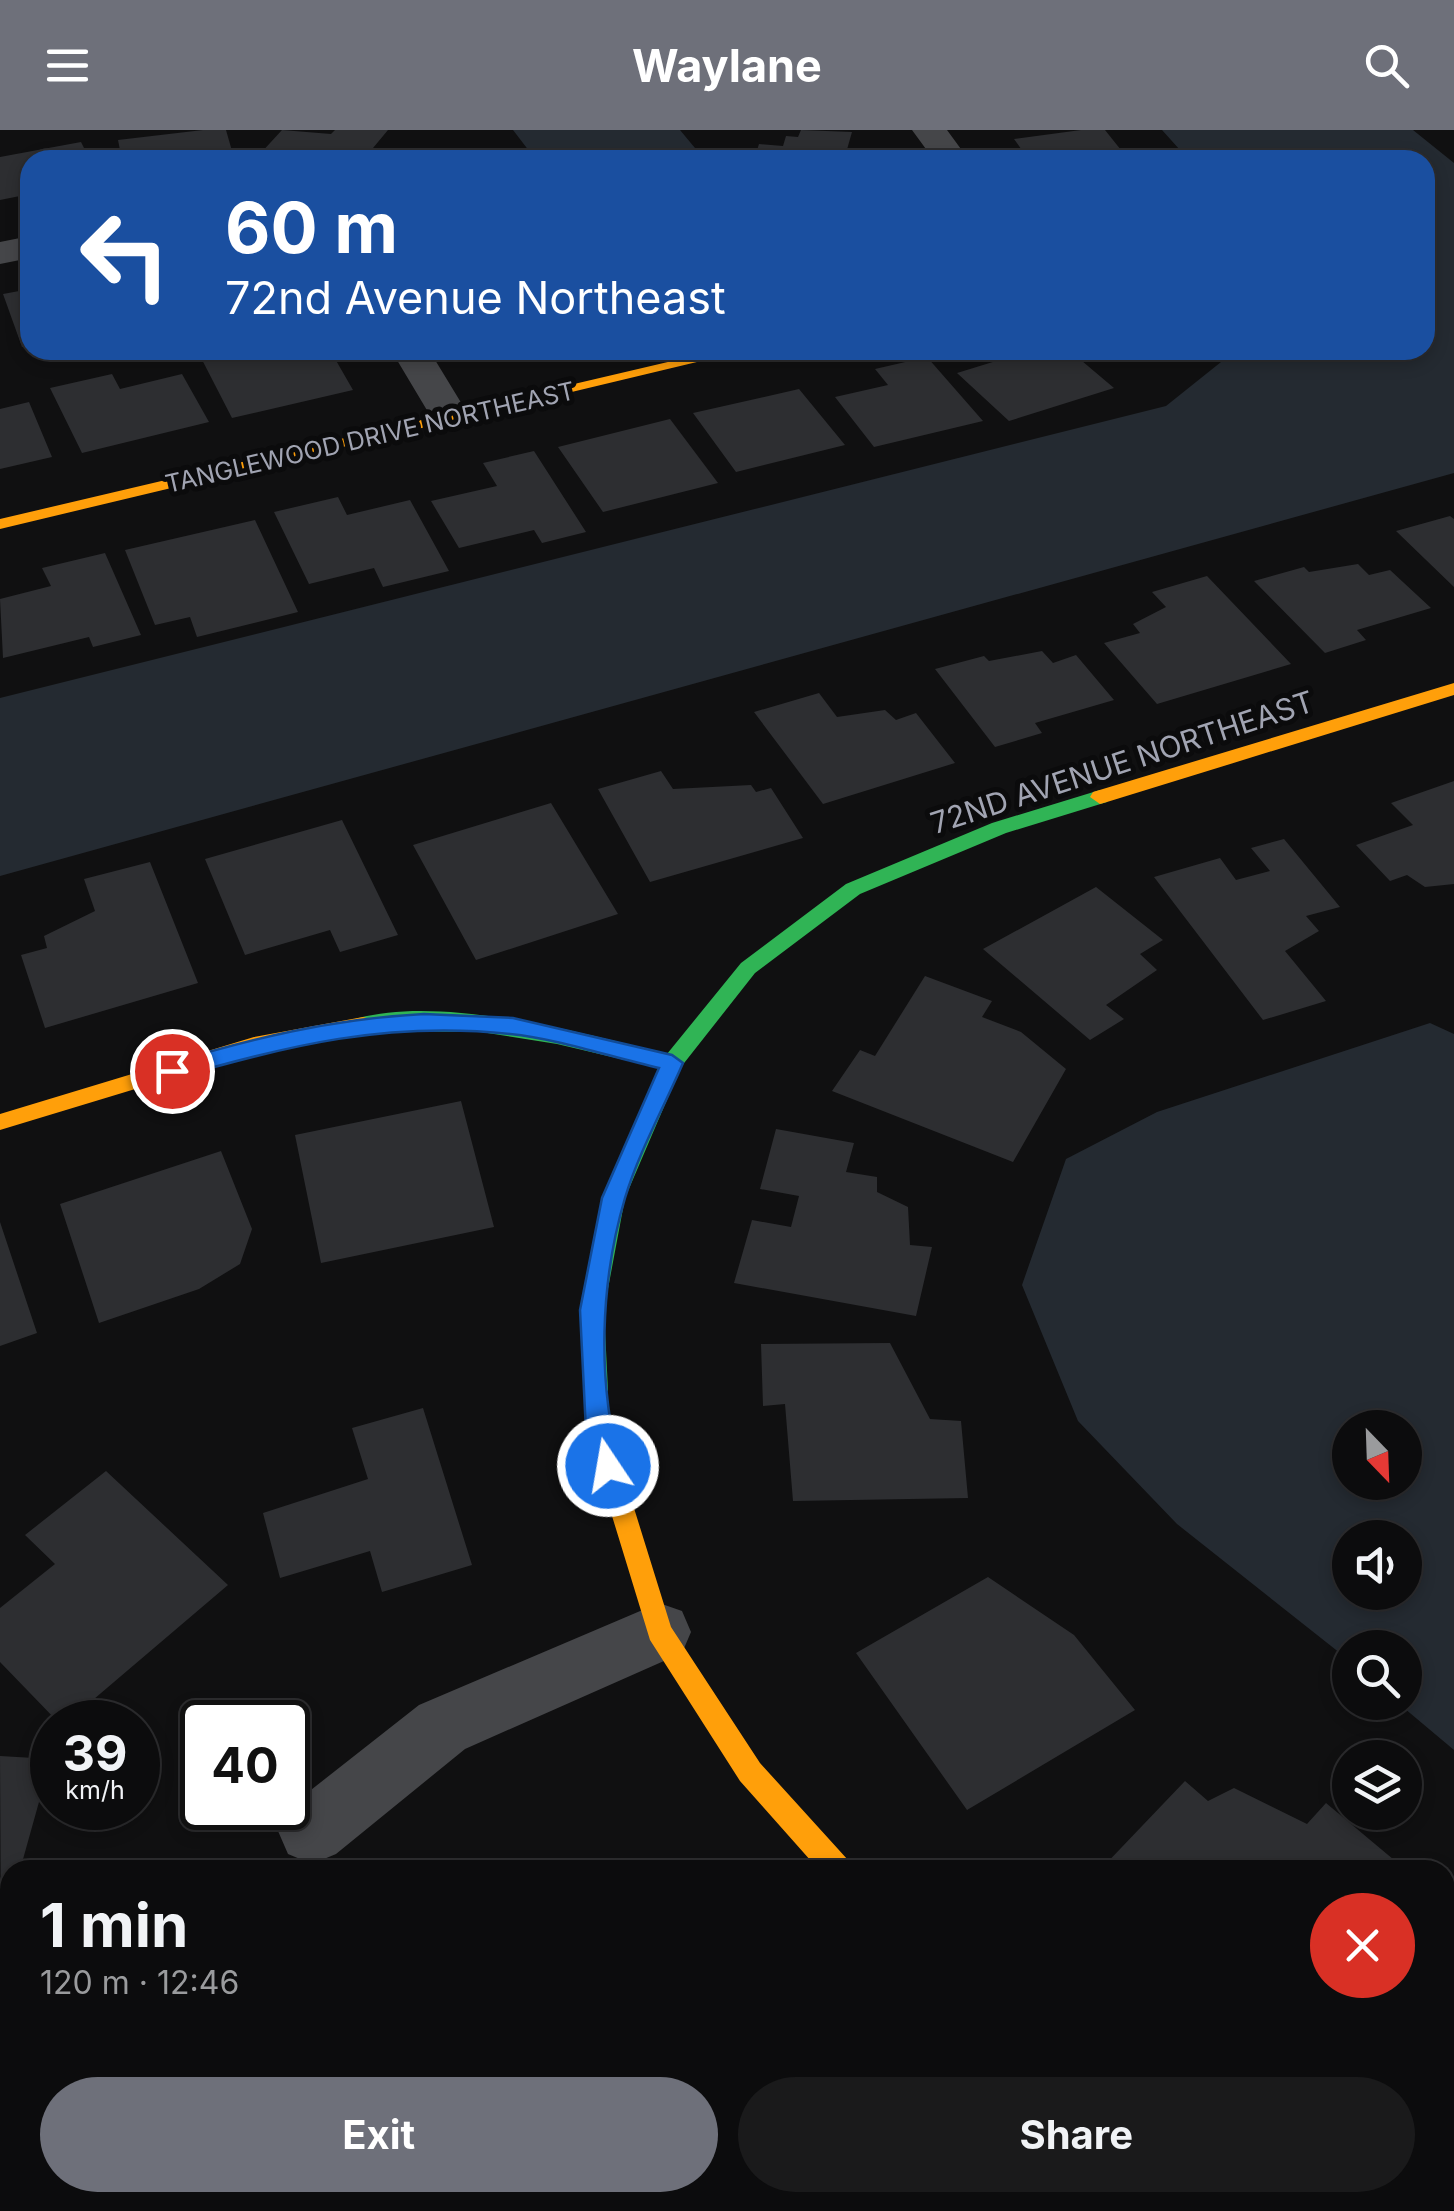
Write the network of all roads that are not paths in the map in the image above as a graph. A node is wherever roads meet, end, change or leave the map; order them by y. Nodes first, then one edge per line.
1 (416, 360) edge
2 (697, 360) edge
3 (451, 419) junction
4 (0, 524) edge
5 (1454, 690) edge
6 (672, 1063) junction
7 (0, 1122) edge
8 (658, 1632) junction
9 (312, 1831) dead end
10 (829, 1860) edge

1 - 3 street
2 - 3 street, TANGLEWOOD DRIVE NORTHEAST
3 - 4 street, TANGLEWOOD DRIVE NORTHEAST
5 - 6 street, 72ND AVENUE NORTHEAST
6 - 7 street
6 - 8 street, 72ND AVENUE NORTHEAST
8 - 9 street
8 - 10 street, 72ND AVENUE NORTHEAST

